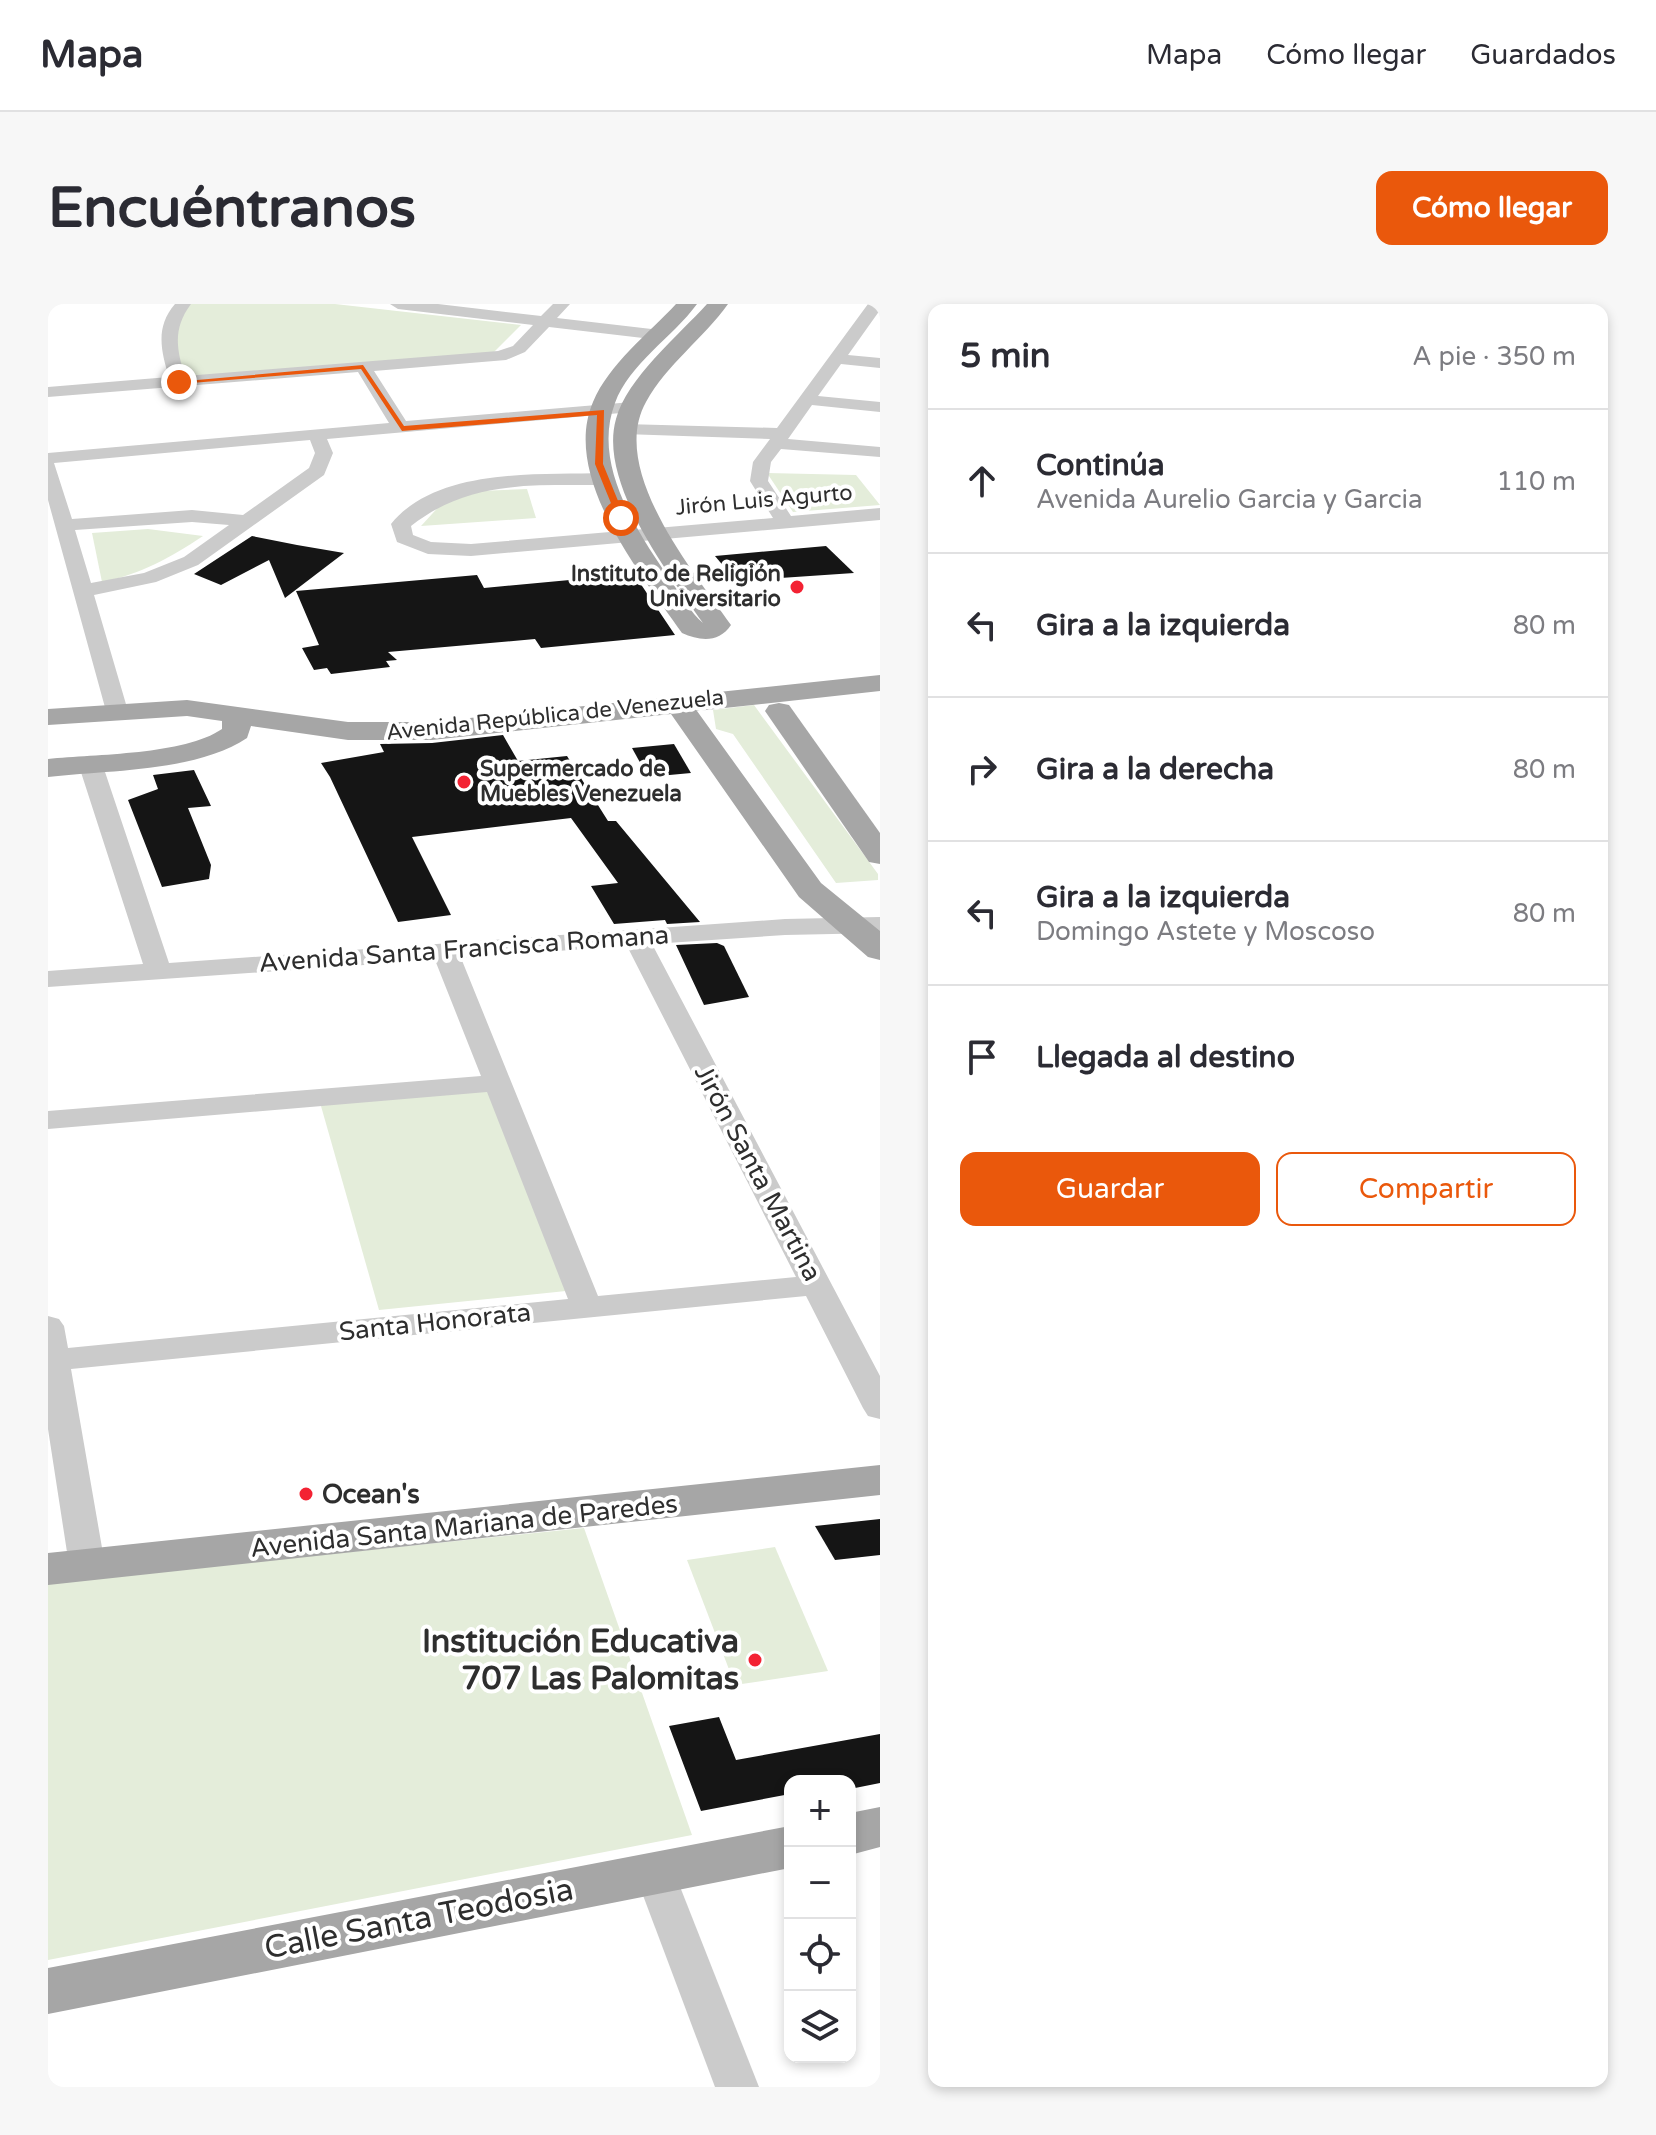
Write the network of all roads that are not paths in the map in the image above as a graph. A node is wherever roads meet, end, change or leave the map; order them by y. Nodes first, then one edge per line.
1 (183, 304) edge
2 (398, 304) edge
3 (562, 304) edge
4 (687, 304) edge
5 (718, 304) edge
6 (876, 304) edge
7 (544, 321) junction
8 (660, 335) junction
9 (836, 359) junction
10 (880, 363) edge
11 (363, 367) junction
12 (179, 382) junction
13 (48, 392) edge
14 (809, 400) junction
15 (880, 407) edge
16 (601, 412) junction
17 (628, 418) junction
18 (402, 429) junction
19 (317, 436) junction
20 (780, 438) junction
21 (880, 452) edge
22 (48, 458) edge
23 (48, 467) edge
24 (604, 479) junction
25 (880, 514) edge
26 (247, 521) junction
27 (785, 522) junction
28 (64, 525) junction
29 (657, 533) junction
30 (631, 536) junction
31 (81, 591) junction
32 (880, 683) edge
33 (678, 704) junction
34 (117, 711) junction
35 (779, 711) dead end
36 (231, 714) junction
37 (48, 717) edge
38 (48, 734) edge
39 (219, 744) junction
40 (48, 754) edge
41 (90, 763) junction
42 (48, 768) edge
43 (880, 855) edge
44 (866, 924) edge
45 (636, 939) junction
46 (880, 950) edge
47 (445, 951) junction
48 (158, 970) junction
49 (48, 979) edge
50 (498, 1083) junction
51 (48, 1120) edge
52 (816, 1285) junction
53 (586, 1306) junction
54 (51, 1343) edge
55 (880, 1408) edge
56 (880, 1480) edge
57 (68, 1567) edge
58 (880, 1827) edge
59 (856, 1833) edge
60 (784, 1848) edge
61 (655, 1874) junction
62 (48, 1991) edge
63 (737, 2087) edge

1 - 12 street
2 - 7 street
3 - 7 street
4 - 8 main road
5 - 17 main road
6 - 9 street
7 - 8 street
7 - 11 street
8 - 16 main road
9 - 10 street
9 - 14 street
11 - 12 street
11 - 18 street
12 - 13 street
14 - 15 street
14 - 20 street
16 - 17 street
16 - 18 street
16 - 24 main road
17 - 20 street
17 - 29 main road
18 - 19 street
19 - 22 street
19 - 26 street
20 - 21 street
20 - 27 street
23 - 28 street
24 - 30 main road
24 - 30 street, Jirón Luis Agurto
25 - 27 street, Jirón Luis Agurto
26 - 28 street
26 - 31 street
27 - 29 street, Jirón Luis Agurto
28 - 31 street
29 - 30 street, Jirón Luis Agurto
29 - 30 main road
31 - 34 street
32 - 33 main road, Avenida República de Venezuela
33 - 36 main road, Avenida República de Venezuela
33 - 44 main road
34 - 36 main road, Avenida República de Venezuela
34 - 37 main road, Avenida República de Venezuela
35 - 43 main road
36 - 38 main road, Avenida República de Venezuela
36 - 39 main road
39 - 40 main road
39 - 41 main road
41 - 42 main road
41 - 48 street
44 - 45 street, Avenida Santa Francisca Romana
44 - 46 main road
45 - 47 street, Avenida Santa Francisca Romana
45 - 52 street, Jirón Santa Martina
47 - 48 street, Avenida Santa Francisca Romana
47 - 50 street
48 - 49 street, Avenida Santa Francisca Romana
50 - 51 street
50 - 53 street
52 - 53 street, Santa Honorata
52 - 55 street, Jirón Santa Martina
53 - 54 street, Santa Honorata
54 - 57 street
56 - 57 main road, Avenida Santa Mariana de Paredes
58 - 59 main road
60 - 61 main road, Calle Santa Teodosia
61 - 62 main road, Calle Santa Teodosia
61 - 63 street

